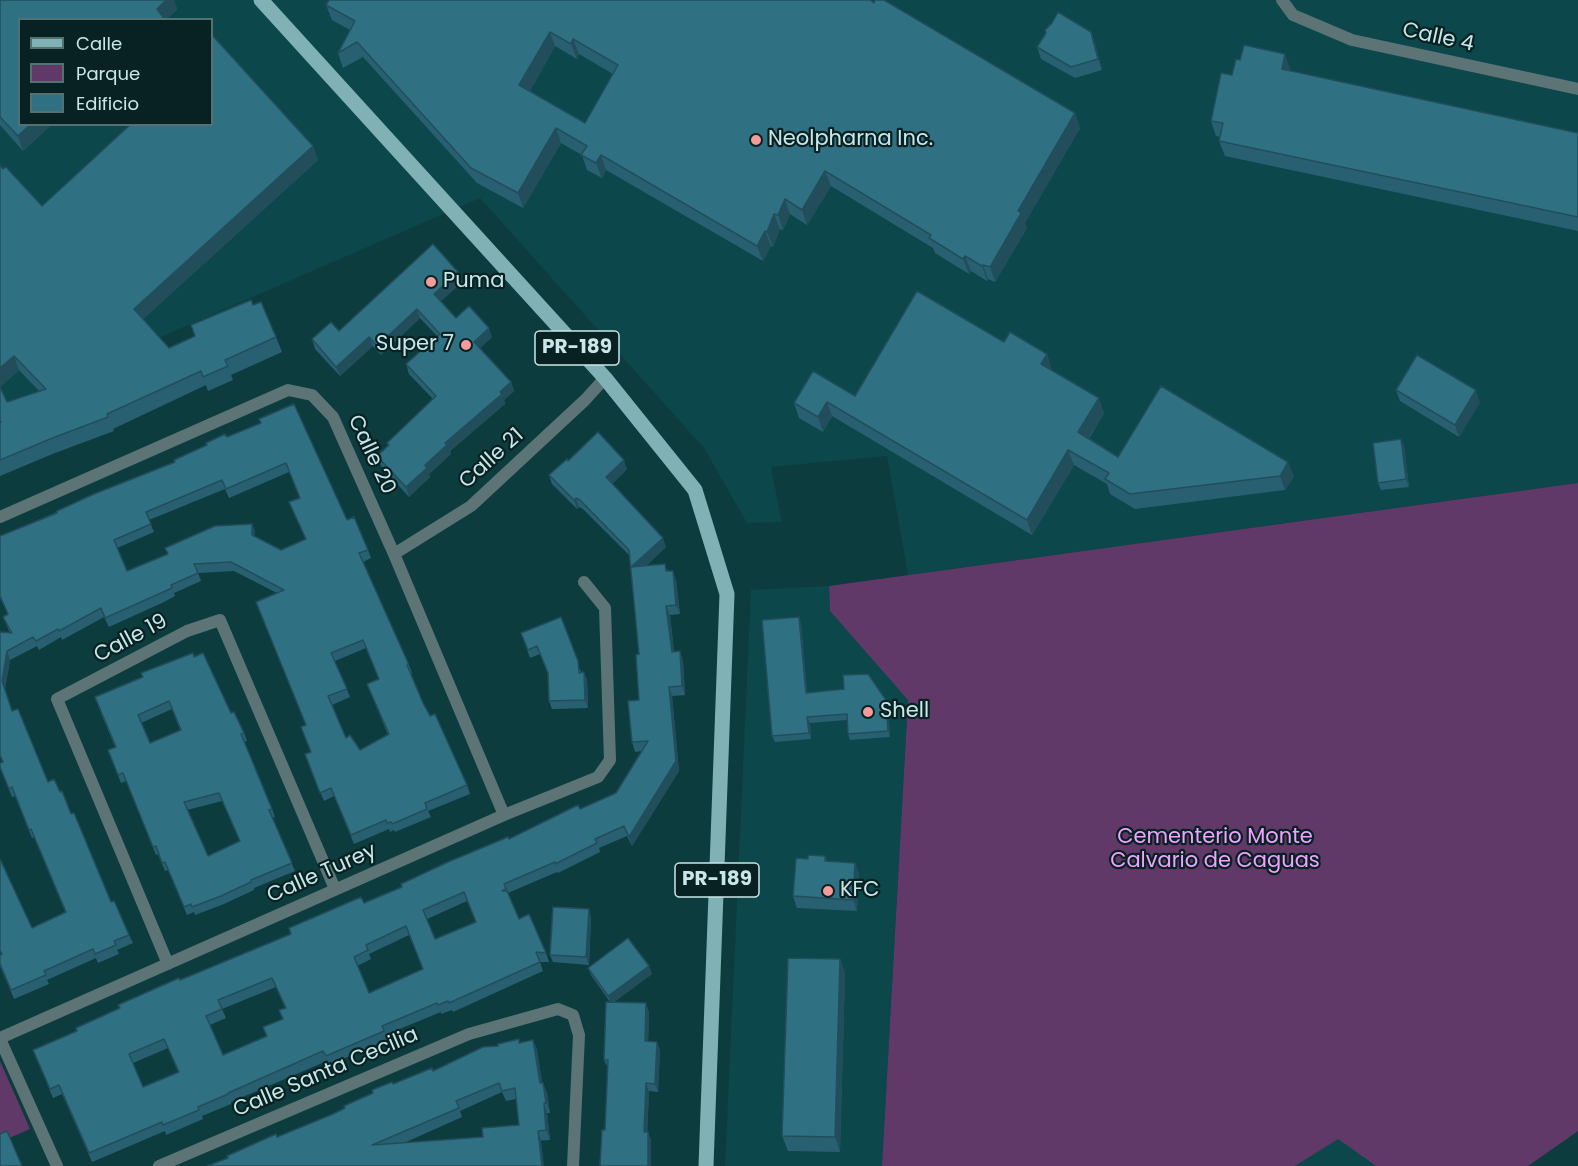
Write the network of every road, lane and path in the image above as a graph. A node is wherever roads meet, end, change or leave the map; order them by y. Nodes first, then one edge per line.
1 (261, 0) edge
2 (1282, 0) edge
3 (1578, 89) edge
4 (605, 378) junction
5 (0, 516) edge
6 (394, 554) junction
7 (584, 582) dead end
8 (504, 815) junction
9 (335, 889) junction
10 (168, 964) junction
11 (0, 1039) edge
12 (57, 1166) edge
13 (159, 1166) edge
14 (573, 1166) edge
15 (706, 1166) edge

1 - 4 main road, PR-189
2 - 3 street, Calle 4
4 - 6 street, Calle 21
4 - 15 main road, PR-189
5 - 6 street, Calle 20
6 - 8 street, Calle 20
7 - 8 street, Calle Turey
8 - 9 street, Calle Turey
9 - 10 street, Calle Turey
9 - 10 street, Calle 19
10 - 11 street, Calle Turey
11 - 12 street
13 - 14 street, Calle Santa Cecilia

